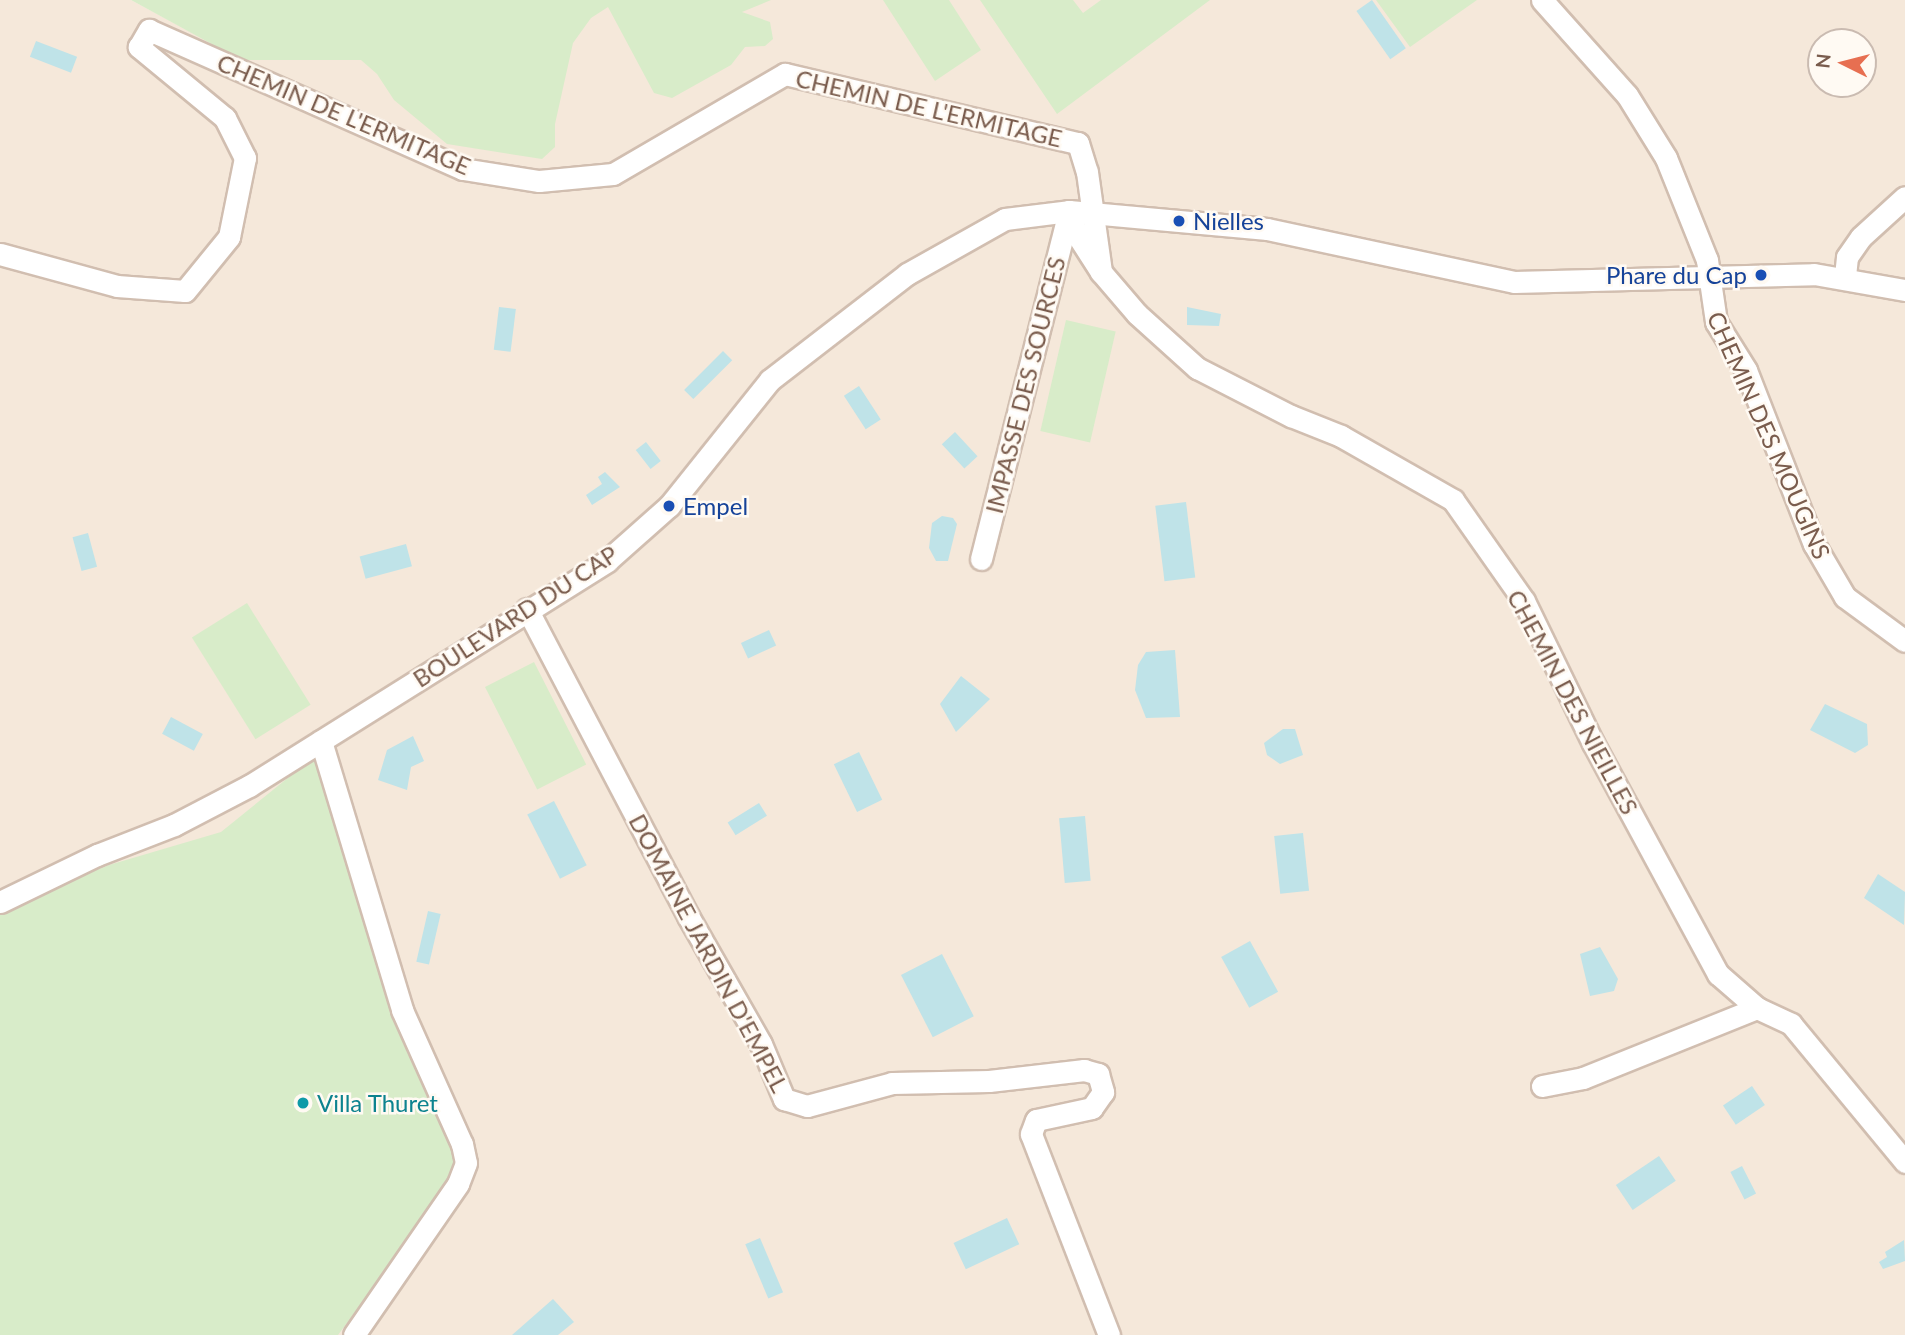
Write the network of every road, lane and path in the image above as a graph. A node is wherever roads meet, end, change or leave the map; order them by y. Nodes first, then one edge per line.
1 (1542, 0) edge
2 (1905, 197) edge
3 (1069, 211) junction
4 (1093, 214) junction
5 (0, 254) edge
6 (1101, 272) junction
7 (1845, 276) junction
8 (1708, 278) junction
9 (1905, 290) edge
10 (981, 559) dead end
11 (527, 609) junction
12 (1905, 640) edge
13 (321, 741) junction
14 (0, 902) edge
15 (1757, 1008) junction
16 (1542, 1086) dead end
17 (1905, 1161) edge
18 (354, 1335) edge
19 (1109, 1335) edge

1 - 8 street, CHEMIN DES MOUGINS
2 - 7 street
3 - 4 street, BOULEVARD DU CAP
3 - 6 street, CHEMIN DES NIEILLES
3 - 10 street, IMPASSE DES SOURCES
3 - 11 street, BOULEVARD DU CAP
4 - 5 street, CHEMIN DE L'ERMITAGE
4 - 6 street
4 - 8 street, BOULEVARD DU CAP
6 - 15 street, CHEMIN DES NIEILLES
7 - 8 street, BOULEVARD DU CAP
7 - 9 street, BOULEVARD DU CAP
8 - 12 street, CHEMIN DES MOUGINS
11 - 13 street, BOULEVARD DU CAP
11 - 19 street, DOMAINE JARDIN D'EMPEL
13 - 14 street, BOULEVARD DU CAP
13 - 18 street
15 - 16 street
15 - 17 street, CHEMIN DES NIEILLES

